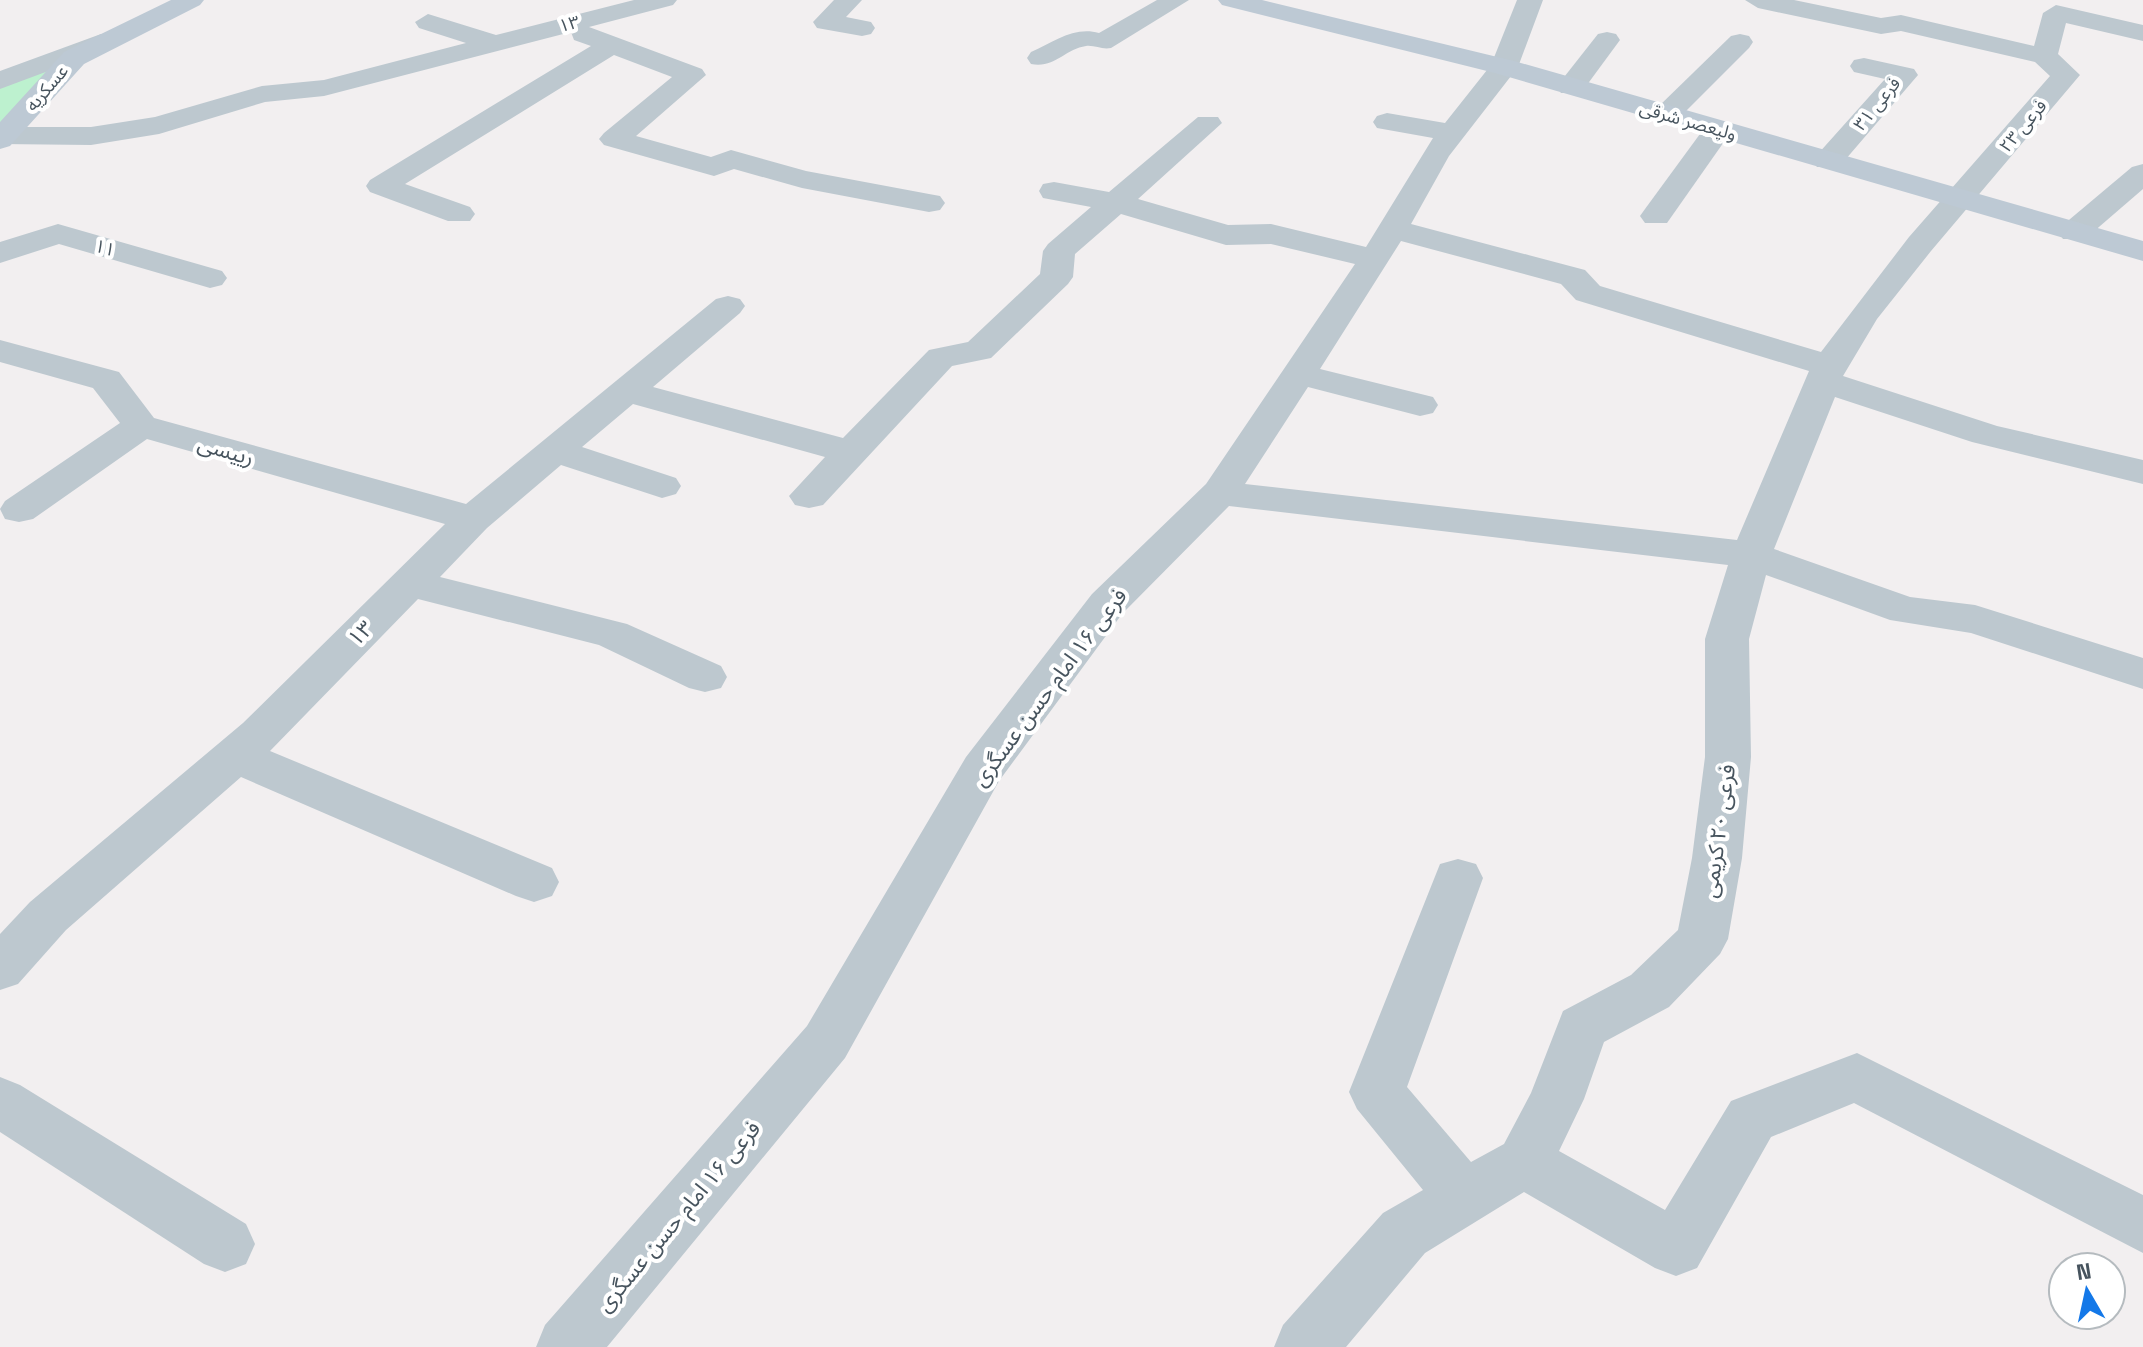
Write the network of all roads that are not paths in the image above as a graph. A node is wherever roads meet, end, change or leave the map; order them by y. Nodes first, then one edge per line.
1 (191, 0) edge
2 (664, 0) edge
3 (849, 0) edge
4 (1176, 0) edge
5 (1231, 0) edge
6 (1530, 0) edge
7 (1758, 0) edge
8 (1267, 4) edge
9 (1825, 7) edge
10 (558, 13) edge
11 (428, 22) dead end
12 (862, 28) dead end
13 (2143, 33) edge
14 (1607, 40) dead end
15 (101, 42) junction
16 (1740, 42) dead end
17 (495, 44) junction
18 (612, 45) junction
19 (2044, 56) junction
20 (1041, 58) dead end
21 (1864, 66) dead end
22 (1504, 67) junction
23 (0, 81) edge
24 (1571, 87) junction
25 (1667, 114) junction
26 (1387, 122) dead end
27 (1208, 123) dead end
28 (1718, 129) junction
29 (1452, 133) junction
30 (2, 138) edge
31 (1828, 161) junction
32 (2143, 173) edge
33 (1054, 191) dead end
34 (1961, 199) junction
35 (1115, 202) junction
36 (929, 203) dead end
37 (459, 214) dead end
38 (1656, 216) dead end
39 (2074, 232) junction
40 (1384, 244) junction
41 (2143, 251) edge
42 (0, 253) edge
43 (210, 278) dead end
44 (728, 306) dead end
45 (0, 351) edge
46 (1299, 374) junction
47 (1826, 374) junction
48 (626, 391) junction
49 (1420, 405) dead end
50 (141, 426) junction
51 (555, 451) junction
52 (851, 452) junction
53 (2143, 472) edge
54 (662, 486) dead end
55 (1220, 493) junction
56 (809, 496) dead end
57 (19, 510) dead end
58 (473, 519) junction
59 (1751, 555) junction
60 (409, 583) junction
61 (2143, 674) edge
62 (705, 677) dead end
63 (235, 755) junction
64 (1458, 878) dead end
65 (534, 882) dead end
66 (0, 969) edge
67 (0, 1102) edge
68 (1524, 1162) junction
69 (1464, 1197) junction
70 (2143, 1225) edge
71 (225, 1244) dead end
72 (1309, 1346) edge
73 (567, 1347) edge

1 - 15 main road
2 - 10 street, ۱۳
3 - 12 street
4 - 20 street
5 - 8 main road, ولیعصر شرقی
6 - 22 street, فرعی ۱۶ امام حسن عسگری
7 - 9 street
8 - 22 main road, ولیعصر شرقی
9 - 19 street
10 - 17 street, ۱۳
10 - 18 street
11 - 17 street
13 - 19 street
14 - 24 street
15 - 23 street
15 - 30 main road, عسکریه
16 - 25 street
17 - 30 street, ۱۳
18 - 36 street
18 - 37 street
19 - 34 street, فرعی ۲۳
21 - 31 street, فرعی ۳۱
22 - 24 main road, ولیعصر شرقی
22 - 29 street, فرعی ۱۶ امام حسن عسگری
24 - 25 main road, ولیعصر شرقی
25 - 28 main road, ولیعصر شرقی
26 - 29 street
27 - 35 street
28 - 31 main road, ولیعصر شرقی
28 - 38 street
29 - 40 street, فرعی ۱۶ امام حسن عسگری
31 - 34 main road, ولیعصر شرقی
32 - 39 street
33 - 35 street
34 - 39 main road, ولیعصر شرقی
34 - 47 street, فرعی ۲۰ کریمی
35 - 40 street
35 - 52 street
39 - 41 main road, ولیعصر شرقی
40 - 46 street, فرعی ۱۶ امام حسن عسگری
40 - 47 street
42 - 43 street, ۱۱
44 - 48 street, ۱۳
45 - 50 street
46 - 49 street
46 - 55 street, فرعی ۱۶ امام حسن عسگری
47 - 53 street
47 - 59 street, فرعی ۲۰ کریمی
48 - 51 street, ۱۳
48 - 52 street
50 - 57 street
50 - 58 street, رییسی
51 - 54 street
51 - 58 street, ۱۳
52 - 56 street
55 - 59 street
55 - 73 street, فرعی ۱۶ امام حسن عسگری
58 - 60 street, ۱۳
59 - 61 street
59 - 68 street, فرعی ۲۰ کریمی
60 - 62 street
60 - 63 street, ۱۳
63 - 65 street
63 - 66 street, ۱۳
64 - 69 street
67 - 71 street
68 - 69 street
68 - 70 street
69 - 72 street

